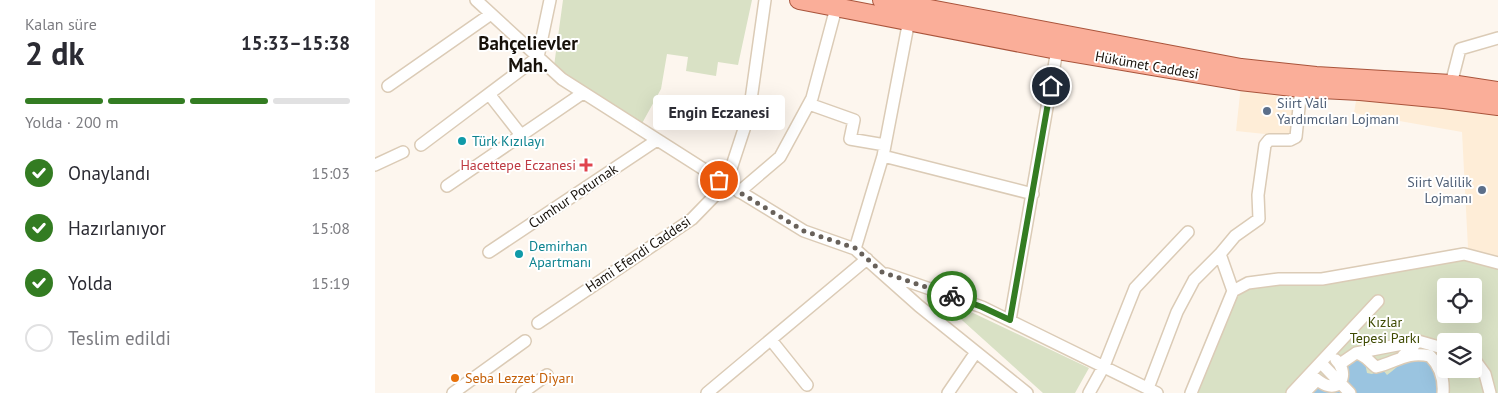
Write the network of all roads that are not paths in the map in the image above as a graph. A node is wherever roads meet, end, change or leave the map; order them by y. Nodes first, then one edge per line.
1 (476, 0) edge
2 (550, 0) edge
3 (765, 0) edge
4 (799, 0) edge
5 (882, 0) edge
6 (837, 8) junction
7 (491, 14) junction
8 (909, 20) junction
9 (1498, 38) edge
10 (1057, 50) junction
11 (538, 57) junction
12 (1451, 84) junction
13 (388, 86) dead end
14 (1301, 88) junction
15 (1498, 91) edge
16 (583, 92) junction
17 (489, 94) junction
18 (809, 104) junction
19 (1498, 106) edge
20 (521, 135) junction
21 (657, 140) junction
22 (421, 145) dead end
23 (884, 151) junction
24 (403, 152) dead end
25 (375, 165) edge
26 (726, 184) junction
27 (447, 186) dead end
28 (739, 192) junction
29 (1033, 194) junction
30 (1188, 232) dead end
31 (855, 248) junction
32 (489, 252) dead end
33 (1219, 254) junction
34 (867, 259) junction
35 (1498, 263) edge
36 (882, 272) junction
37 (1233, 291) junction
38 (1378, 301) dead end
39 (1010, 320) junction
40 (538, 323) dead end
41 (771, 340) junction
42 (525, 341) dead end
43 (1417, 341) junction
44 (1437, 346) edge
45 (976, 352) junction
46 (1356, 353) junction
47 (1329, 354) junction
48 (1403, 356) junction
49 (1321, 363) junction
50 (1340, 364) junction
51 (1104, 366) junction
52 (1482, 370) edge
53 (547, 375) dead end
54 (1314, 377) junction
55 (1340, 382) junction
56 (807, 385) dead end
57 (1152, 391) edge
58 (453, 393) edge
59 (522, 393) edge
60 (707, 393) edge
61 (948, 393) edge
62 (1027, 393) edge
63 (1089, 393) edge
64 (1191, 393) edge
65 (1292, 393) edge
66 (1304, 393) edge
67 (1350, 393) edge
68 (1443, 393) edge
69 (1491, 393) edge

1 - 7 street
2 - 11 street
3 - 26 street, Hami Efendi Caddesi
4 - 6 main road, Hükümet Caddesi
5 - 12 main road
6 - 8 main road, Hükümet Caddesi
6 - 18 street
7 - 11 street
7 - 13 street
8 - 10 main road, Hükümet Caddesi
8 - 23 street
9 - 12 street
10 - 14 main road, Hükümet Caddesi
10 - 29 street
11 - 16 street
11 - 17 street
12 - 15 main road
14 - 19 main road, Hükümet Caddesi
14 - 33 street
16 - 20 street
16 - 21 street
17 - 20 street
17 - 22 street
18 - 23 street
18 - 28 street
20 - 27 street
21 - 26 street
21 - 32 street, Cumhur Poturnak
23 - 29 street
23 - 31 street
24 - 25 street
26 - 28 street
26 - 40 street, Hami Efendi Caddesi
28 - 31 street
29 - 39 street
30 - 51 street
31 - 34 street
33 - 37 street
33 - 57 street
34 - 36 street
34 - 41 street
35 - 37 street
36 - 39 street
36 - 45 street
37 - 64 street
38 - 47 street
39 - 51 street
41 - 56 street
41 - 60 street
42 - 58 street
43 - 44 street
43 - 46 street
43 - 48 street
45 - 61 street
45 - 62 street
46 - 48 street
46 - 50 street
47 - 49 street
47 - 50 street
48 - 68 street
49 - 54 street
49 - 55 street
50 - 55 street
51 - 57 street
51 - 63 street
52 - 69 street
53 - 59 street
54 - 55 street
54 - 65 street
54 - 66 street
55 - 67 street

